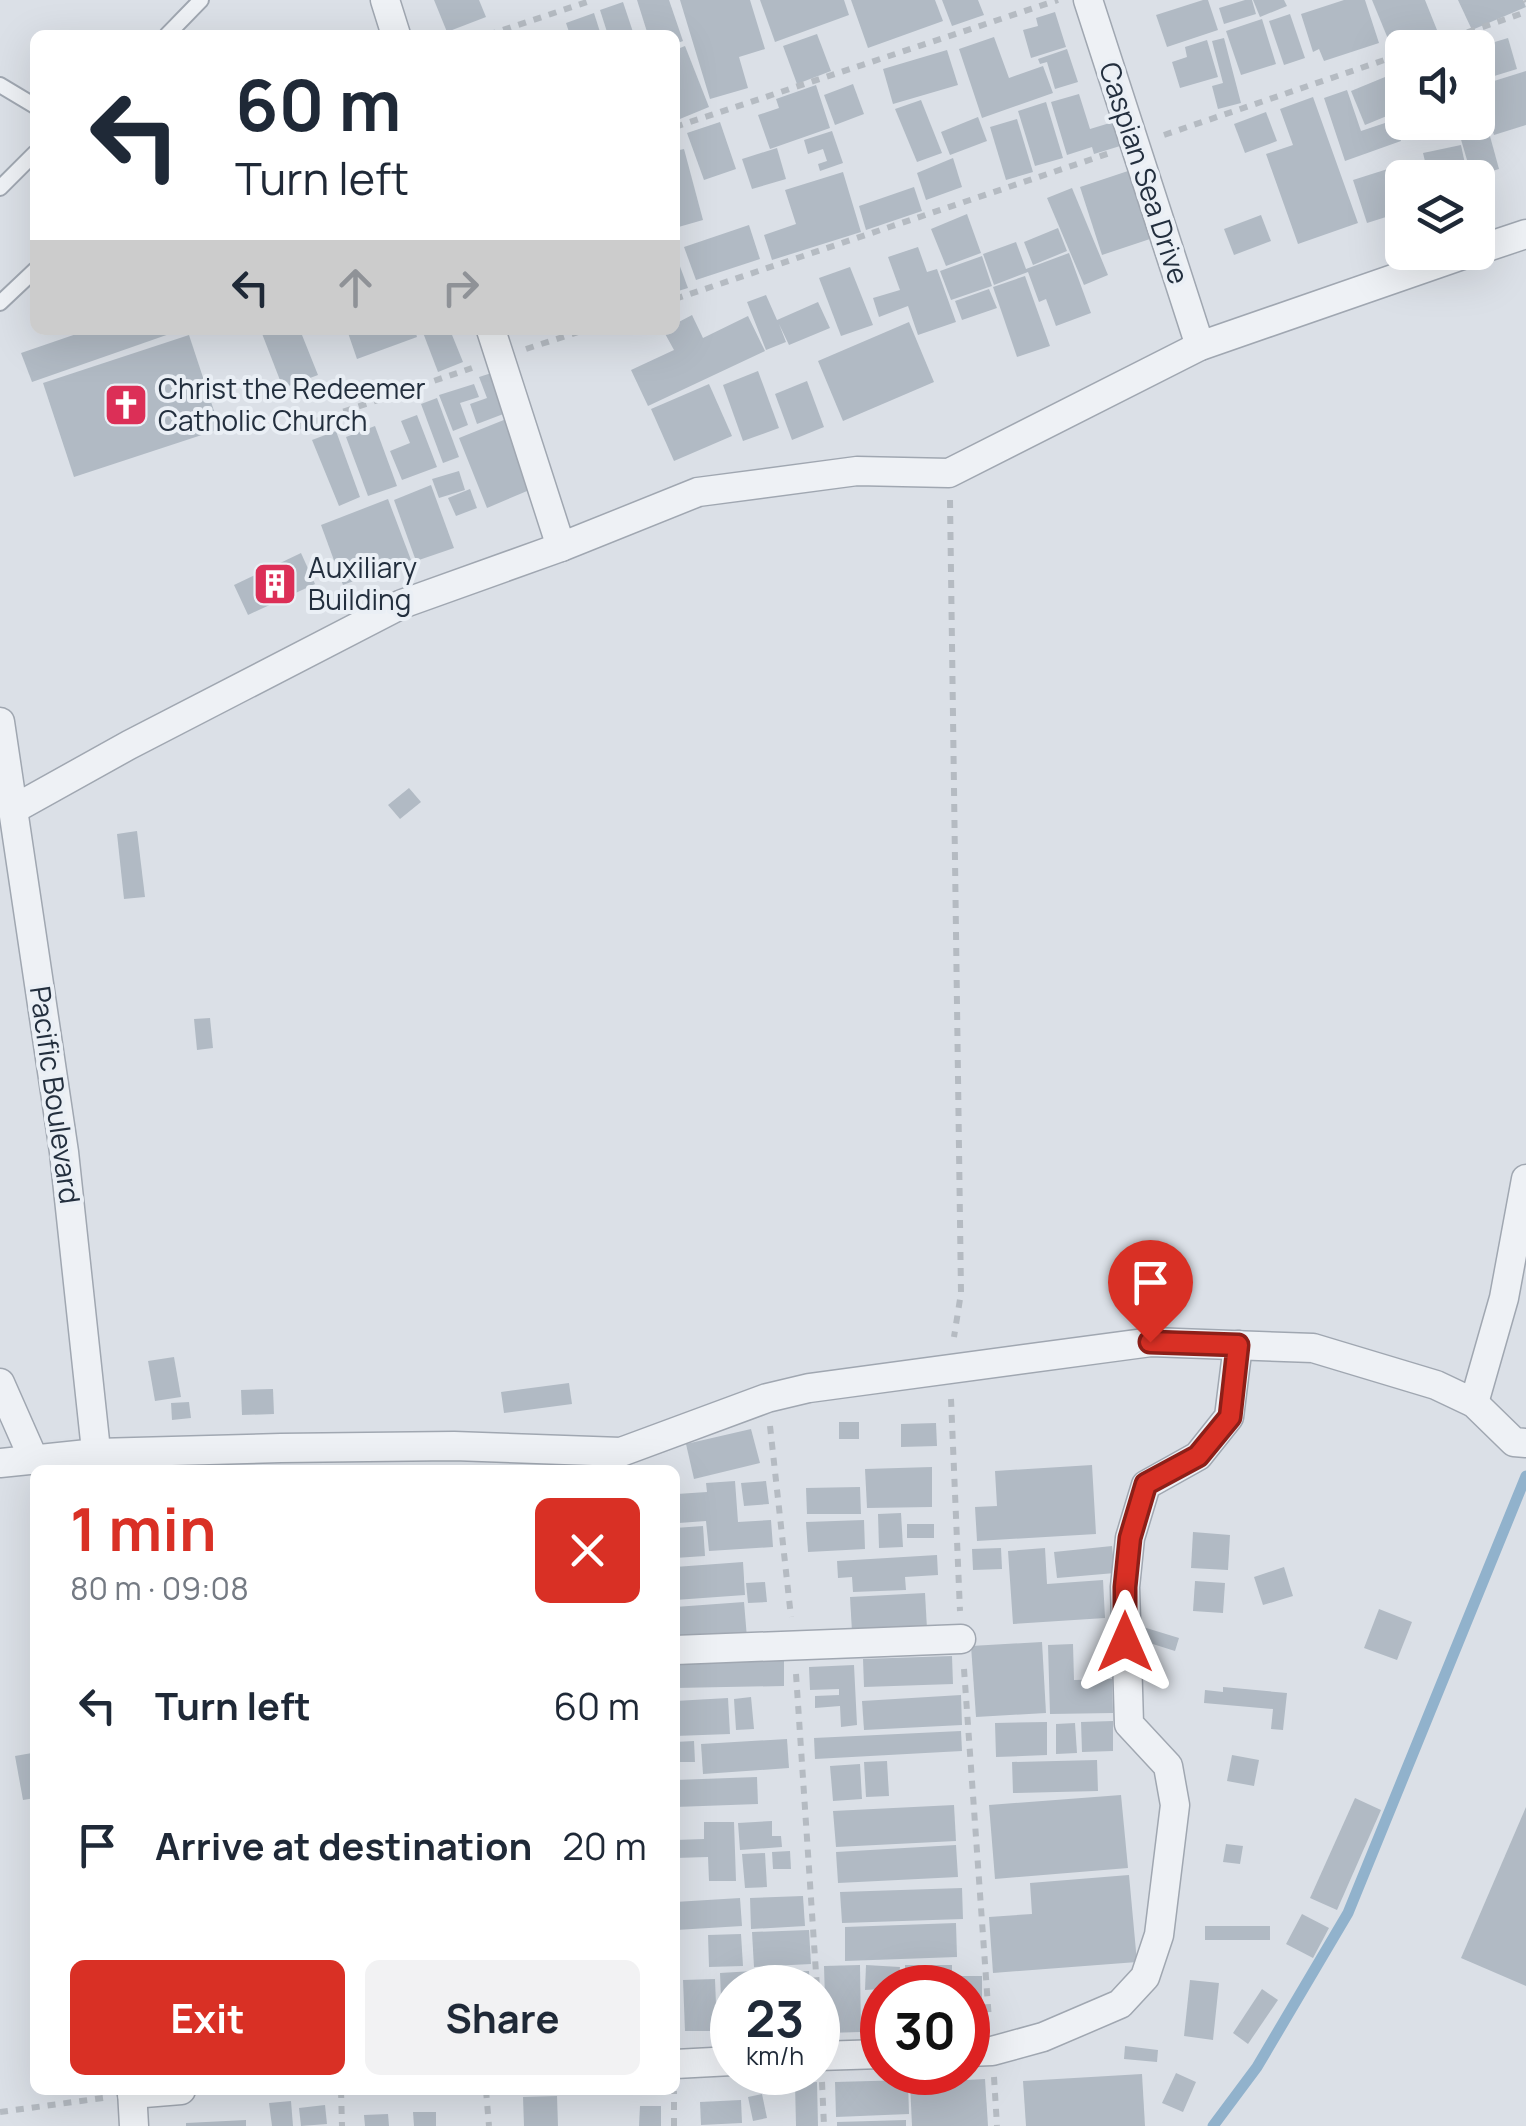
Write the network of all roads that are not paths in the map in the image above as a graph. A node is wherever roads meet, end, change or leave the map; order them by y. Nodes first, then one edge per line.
1 (200, 0) edge
2 (385, 0) edge
3 (1088, 0) edge
4 (172, 30) edge
5 (394, 30) edge
6 (0, 85) edge
7 (30, 103) edge
8 (30, 157) edge
9 (0, 188) edge
10 (1526, 234) edge
11 (1495, 244) edge
12 (1419, 270) edge
13 (30, 275) edge
14 (0, 302) edge
15 (493, 335) edge
16 (1200, 346) junction
17 (561, 546) junction
18 (0, 722) edge
19 (14, 809) junction
20 (1526, 1179) edge
21 (1238, 1345) junction
22 (0, 1383) edge
23 (1474, 1402) junction
24 (1520, 1443) edge
25 (34, 1460) junction
26 (98, 1462) edge
27 (0, 1463) edge
28 (962, 1639) road end
29 (680, 1650) edge
30 (990, 2049) edge
31 (710, 2062) edge
32 (680, 2064) edge
33 (132, 2095) edge
34 (134, 2126) edge

1 - 4 lane
2 - 5 street
3 - 16 street, Caspian Sea Drive
6 - 7 lane
8 - 9 lane
10 - 11 street
12 - 16 street
13 - 14 lane
15 - 17 street
16 - 17 street
17 - 19 street
18 - 19 street, Pacific Boulevard
19 - 26 street, Pacific Boulevard
20 - 23 street
21 - 23 street
21 - 26 street
21 - 30 street
22 - 25 street
23 - 24 street
25 - 26 street
25 - 27 street
28 - 29 street
31 - 32 street
33 - 34 street

